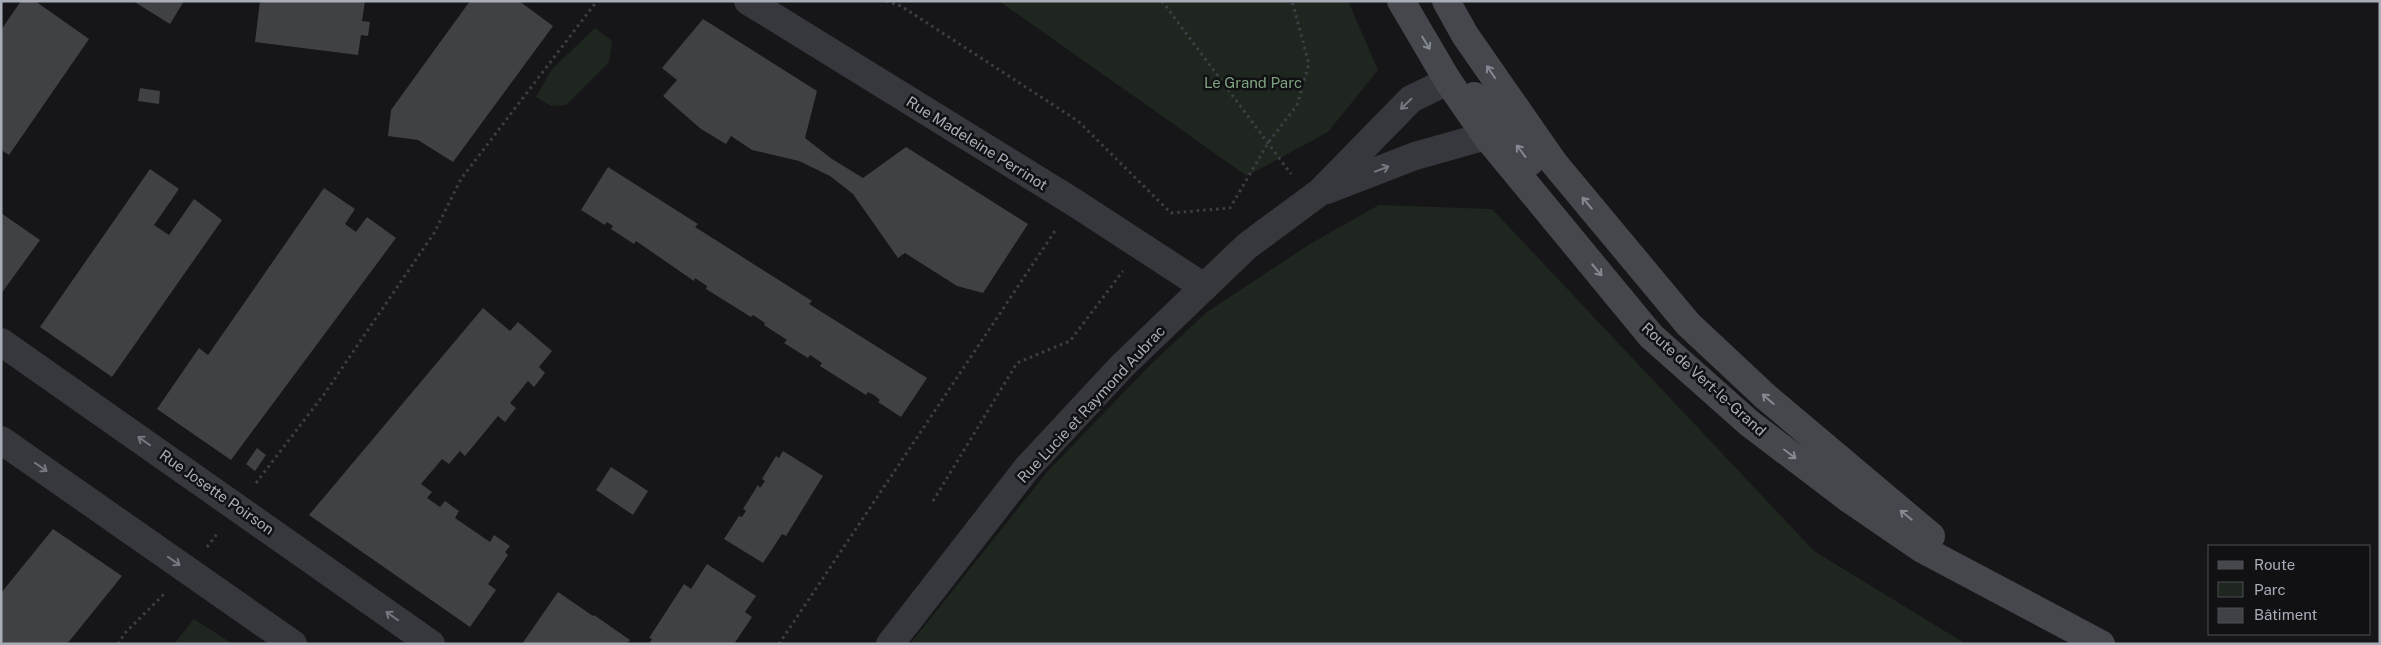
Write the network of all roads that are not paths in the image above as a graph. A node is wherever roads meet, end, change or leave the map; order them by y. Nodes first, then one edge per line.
1 (748, 1) edge
2 (1401, 1) edge
3 (1446, 1) edge
4 (1448, 81) junction
5 (1499, 121) junction
6 (1316, 197) junction
7 (1204, 287) junction
8 (1, 342) edge
9 (1, 440) edge
10 (2000, 588) junction
11 (293, 644) edge
12 (431, 644) edge
13 (890, 644) edge
14 (2101, 644) edge

1 - 7 street, Rue Madeleine Perrinot
2 -> 4 main road
5 -> 3 main road, Route de Vert-le-Grand
4 - 5 main road, Route de Vert-le-Grand
4 -> 6 street, Rue Lucie et Raymond Aubrac
6 -> 5 street, Rue Lucie et Raymond Aubrac
10 -> 5 main road, Route de Vert-le-Grand
5 -> 10 main road, Route de Vert-le-Grand
6 - 7 street, Rue Lucie et Raymond Aubrac
7 - 13 street, Rue Lucie et Raymond Aubrac
12 -> 8 street, Rue Josette Poirson
9 -> 11 street
10 - 14 main road, Route de Vert-le-Grand

